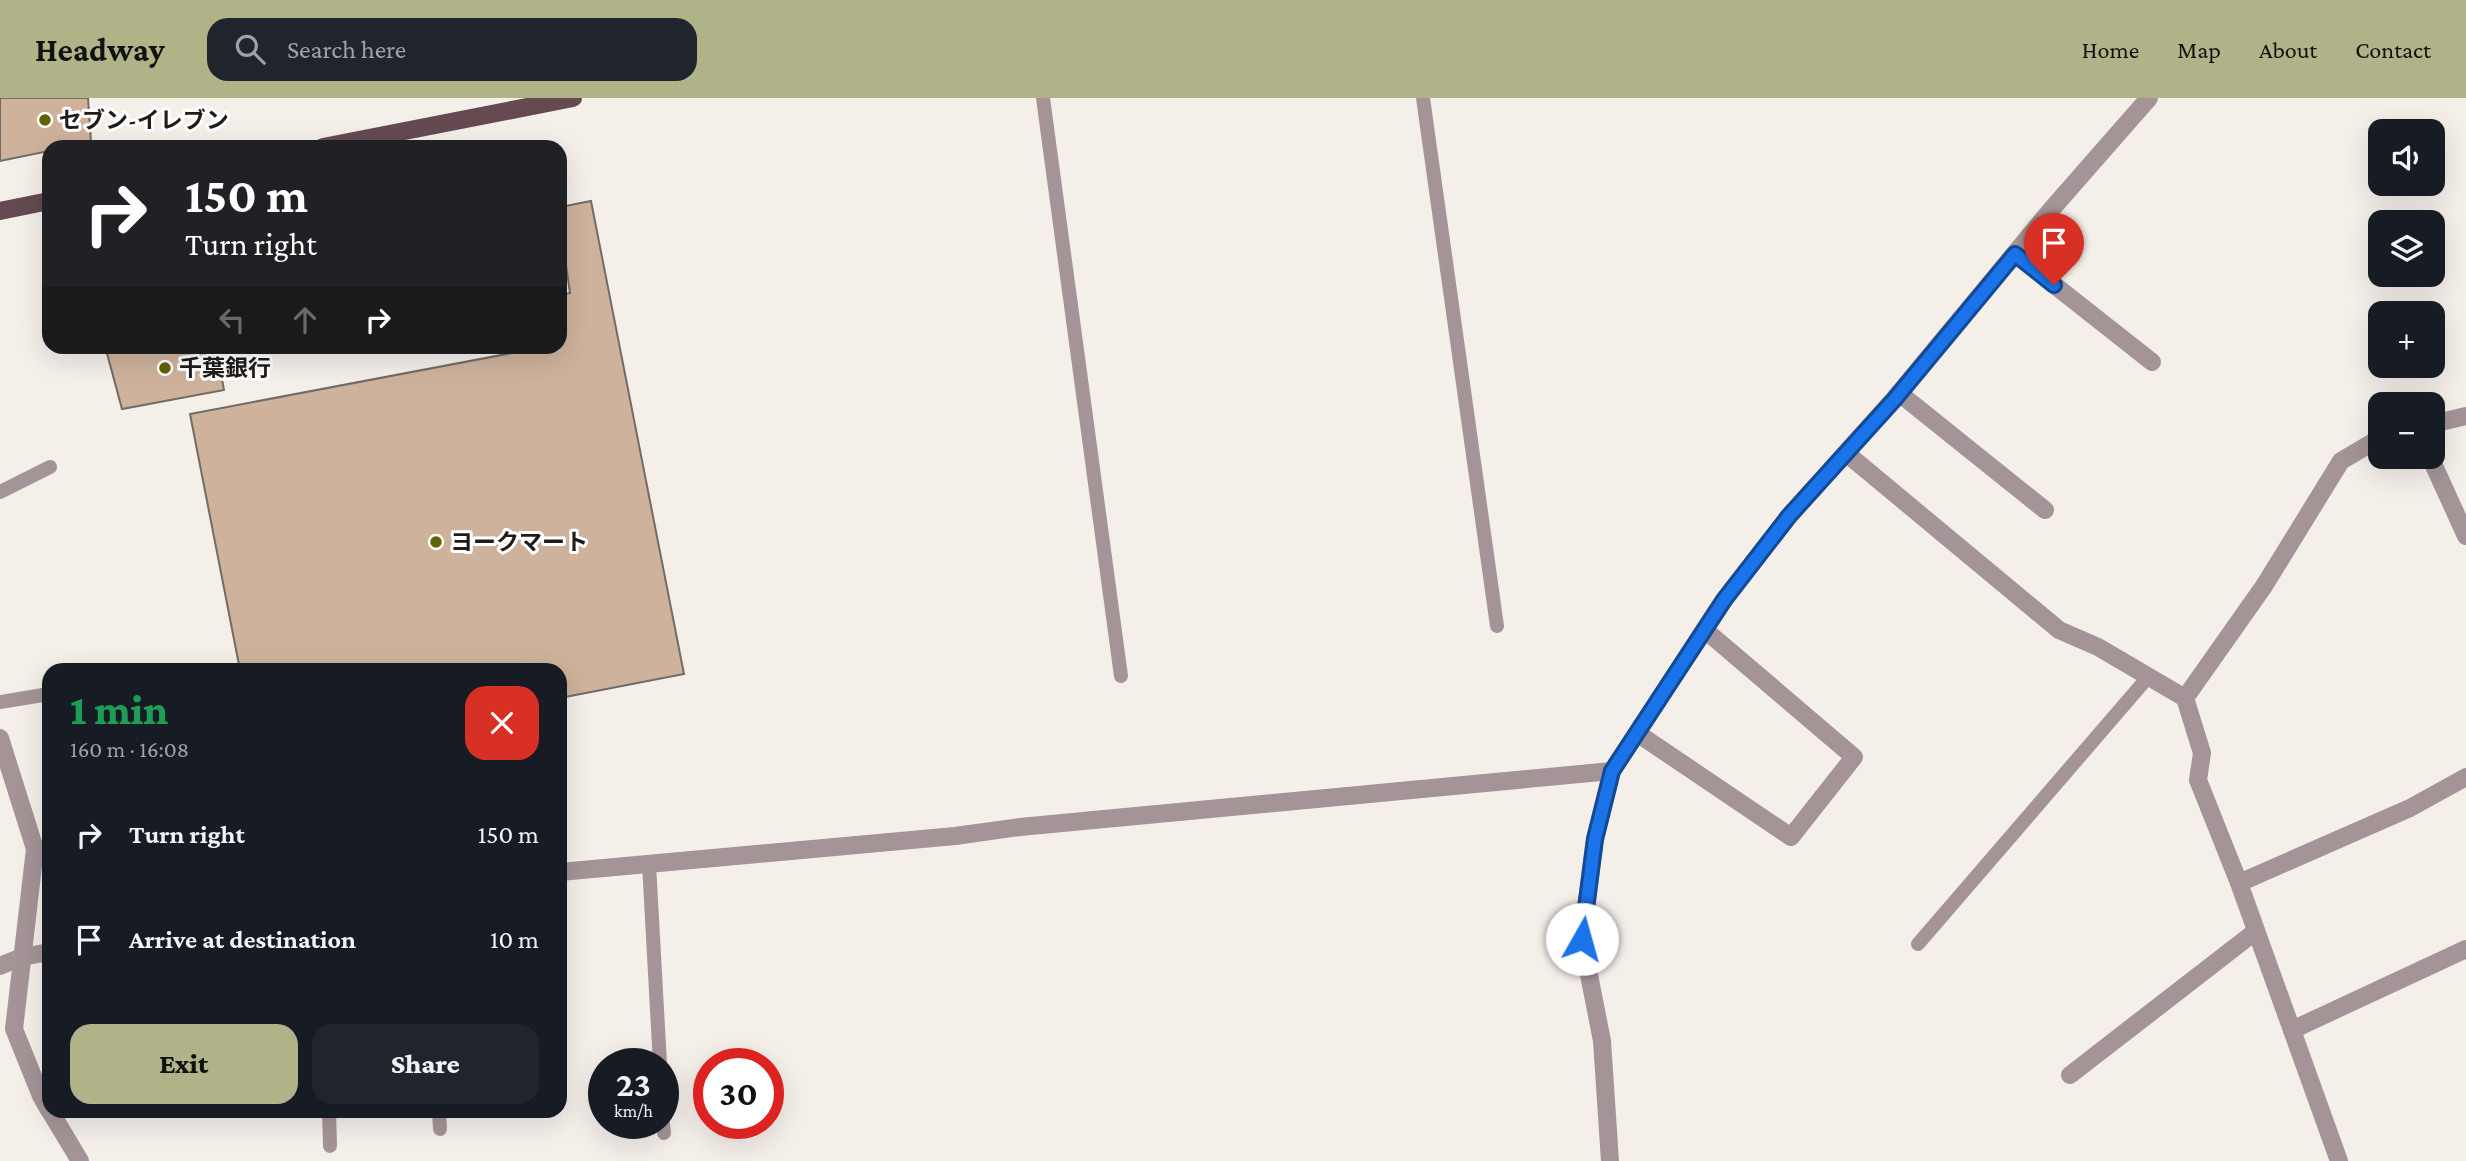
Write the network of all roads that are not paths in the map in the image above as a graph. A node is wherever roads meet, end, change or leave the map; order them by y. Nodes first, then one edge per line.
1 (573, 98) edge
2 (1043, 98) edge
3 (1423, 98) edge
4 (2148, 98) edge
5 (359, 140) edge
6 (42, 202) edge
7 (0, 211) edge
8 (2015, 254) junction
9 (2152, 362) dead end
10 (1899, 393) junction
11 (2466, 416) edge
12 (2445, 421) edge
13 (2368, 445) edge
14 (1846, 453) junction
15 (50, 467) dead end
16 (2435, 469) edge
17 (0, 492) edge
18 (2045, 510) dead end
19 (2466, 536) edge
20 (1497, 626) dead end
21 (1704, 630) junction
22 (1121, 676) dead end
23 (2148, 676) junction
24 (42, 695) edge
25 (2185, 698) junction
26 (0, 702) edge
27 (1637, 733) junction
28 (0, 738) edge
29 (1612, 771) junction
30 (2466, 777) edge
31 (649, 864) junction
32 (567, 871) edge
33 (2239, 883) junction
34 (2256, 931) junction
35 (1918, 944) dead end
36 (2466, 949) edge
37 (42, 953) edge
38 (22, 957) junction
39 (0, 966) edge
40 (2292, 1030) junction
41 (659, 1048) edge
42 (2070, 1075) dead end
43 (42, 1098) edge
44 (54, 1118) edge
45 (328, 1118) edge
46 (439, 1118) edge
47 (440, 1129) dead end
48 (330, 1146) dead end
49 (80, 1161) edge
50 (1610, 1161) edge
51 (2339, 1161) edge

1 - 5 main road
2 - 22 lane
3 - 20 lane
4 - 8 street
6 - 7 main road
8 - 9 street
8 - 10 street
10 - 14 street
10 - 18 street
11 - 12 street
13 - 25 street
14 - 21 street
14 - 23 street
15 - 17 lane
16 - 19 street
21 - 27 street
21 - 27 street
23 - 25 street
23 - 35 lane
24 - 26 lane
25 - 33 street
27 - 29 street
28 - 38 street
29 - 31 street
29 - 50 street
30 - 33 street
31 - 32 street
31 - 41 lane
33 - 34 street
34 - 40 street
34 - 42 street
36 - 40 street
37 - 38 street
38 - 39 street
38 - 43 street
40 - 51 street
44 - 49 street
45 - 48 lane
46 - 47 lane

